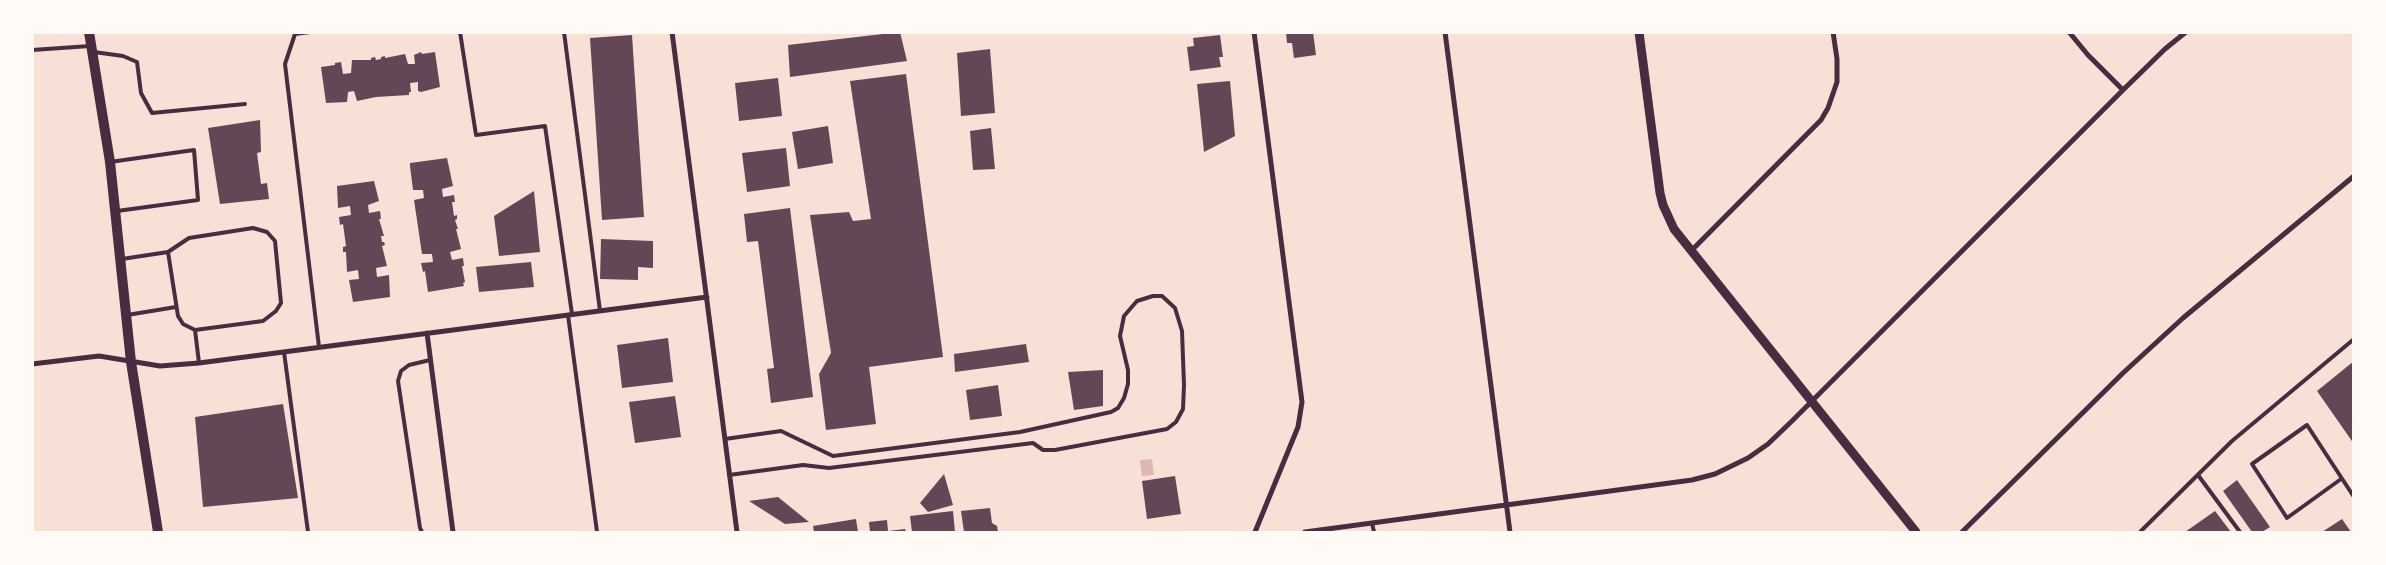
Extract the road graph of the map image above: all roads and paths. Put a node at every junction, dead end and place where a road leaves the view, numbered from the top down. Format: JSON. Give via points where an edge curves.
{"nodes":[{"id":1,"x":89,"y":32,"type":"edge"},
{"id":2,"x":310,"y":32,"type":"edge"},
{"id":3,"x":460,"y":32,"type":"edge"},
{"id":4,"x":564,"y":32,"type":"edge"},
{"id":5,"x":672,"y":32,"type":"edge"},
{"id":6,"x":1254,"y":32,"type":"edge"},
{"id":7,"x":1445,"y":32,"type":"edge"},
{"id":8,"x":1639,"y":32,"type":"edge"},
{"id":9,"x":1833,"y":32,"type":"edge"},
{"id":10,"x":2070,"y":32,"type":"edge"},
{"id":11,"x":2186,"y":32,"type":"edge"},
{"id":12,"x":91,"y":49,"type":"junction"},
{"id":13,"x":32,"y":50,"type":"edge"},
{"id":14,"x":2123,"y":90,"type":"junction"},
{"id":15,"x":245,"y":104,"type":"dead end"},
{"id":16,"x":110,"y":162,"type":"junction"},
{"id":17,"x":2354,"y":176,"type":"edge"},
{"id":18,"x":117,"y":212,"type":"junction"},
{"id":19,"x":168,"y":252,"type":"junction"},
{"id":20,"x":1691,"y":252,"type":"junction"},
{"id":21,"x":121,"y":259,"type":"junction"},
{"id":22,"x":706,"y":297,"type":"junction"},
{"id":23,"x":176,"y":307,"type":"junction"},
{"id":24,"x":600,"y":311,"type":"junction"},
{"id":25,"x":126,"y":315,"type":"junction"},
{"id":26,"x":570,"y":315,"type":"junction"},
{"id":27,"x":195,"y":330,"type":"junction"},
{"id":28,"x":427,"y":333,"type":"junction"},
{"id":29,"x":2354,"y":339,"type":"edge"},
{"id":30,"x":319,"y":347,"type":"junction"},
{"id":31,"x":284,"y":352,"type":"junction"},
{"id":32,"x":430,"y":360,"type":"junction"},
{"id":33,"x":131,"y":362,"type":"junction"},
{"id":34,"x":199,"y":363,"type":"junction"},
{"id":35,"x":32,"y":364,"type":"edge"},
{"id":36,"x":1811,"y":402,"type":"junction"},
{"id":37,"x":725,"y":439,"type":"junction"},
{"id":38,"x":729,"y":475,"type":"junction"},
{"id":39,"x":2198,"y":475,"type":"junction"},
{"id":40,"x":2342,"y":478,"type":"junction"},
{"id":41,"x":2354,"y":497,"type":"edge"},
{"id":42,"x":1507,"y":506,"type":"junction"},
{"id":43,"x":1372,"y":523,"type":"junction"},
{"id":44,"x":158,"y":532,"type":"edge"},
{"id":45,"x":308,"y":532,"type":"edge"},
{"id":46,"x":422,"y":532,"type":"edge"},
{"id":47,"x":452,"y":532,"type":"edge"},
{"id":48,"x":597,"y":532,"type":"edge"},
{"id":49,"x":737,"y":532,"type":"edge"},
{"id":50,"x":1255,"y":532,"type":"edge"},
{"id":51,"x":1305,"y":532,"type":"edge"},
{"id":52,"x":1374,"y":532,"type":"edge"},
{"id":53,"x":1510,"y":532,"type":"edge"},
{"id":54,"x":1916,"y":532,"type":"edge"},
{"id":55,"x":1962,"y":532,"type":"edge"},
{"id":56,"x":2140,"y":532,"type":"edge"},
{"id":57,"x":2240,"y":532,"type":"edge"}],
"edges":[{"from":1,"to":12,"type":"main road"},
{"from":2,"to":30,"type":"lane","via":[[295,34],[285,64]]},
{"from":3,"to":26,"type":"lane","via":[[476,135],[545,126]]},
{"from":4,"to":24,"type":"lane"},
{"from":5,"to":22,"type":"street"},
{"from":6,"to":50,"type":"street","via":[[1302,402],[1298,427]]},
{"from":7,"to":42,"type":"street"},
{"from":8,"to":20,"type":"street","via":[[1663,206],[1674,229]]},
{"from":9,"to":20,"type":"street","via":[[1836,82],[1821,120]]},
{"from":10,"to":14,"type":"street"},
{"from":11,"to":14,"type":"street"},
{"from":12,"to":13,"type":"lane"},
{"from":12,"to":15,"type":"lane","via":[[137,62],[141,93],[152,113]]},
{"from":12,"to":16,"type":"main road"},
{"from":14,"to":36,"type":"street"},
{"from":16,"to":18,"type":"main road"},
{"from":16,"to":18,"type":"lane","via":[[194,150],[198,200]]},
{"from":17,"to":55,"type":"street","via":[[2183,318]]},
{"from":18,"to":21,"type":"main road"},
{"from":19,"to":21,"type":"lane"},
{"from":19,"to":23,"type":"lane"},
{"from":19,"to":27,"type":"lane","via":[[189,238],[253,228],[267,232],[275,241],[281,303],[276,311],[263,321]]},
{"from":20,"to":36,"type":"street"},
{"from":21,"to":25,"type":"main road"},
{"from":22,"to":24,"type":"street"},
{"from":22,"to":37,"type":"street"},
{"from":23,"to":25,"type":"lane"},
{"from":23,"to":27,"type":"lane","via":[[183,324]]},
{"from":24,"to":26,"type":"street"},
{"from":25,"to":33,"type":"main road"},
{"from":26,"to":28,"type":"street"},
{"from":26,"to":48,"type":"lane"},
{"from":27,"to":34,"type":"lane"},
{"from":28,"to":30,"type":"street"},
{"from":28,"to":32,"type":"street"},
{"from":29,"to":39,"type":"lane","via":[[2232,441]]},
{"from":30,"to":31,"type":"street"},
{"from":31,"to":34,"type":"street"},
{"from":31,"to":45,"type":"lane"},
{"from":32,"to":46,"type":"lane","via":[[409,365],[401,371],[398,381]]},
{"from":32,"to":47,"type":"street"},
{"from":33,"to":34,"type":"street","via":[[160,366]]},
{"from":33,"to":35,"type":"street","via":[[99,356]]},
{"from":33,"to":44,"type":"main road"},
{"from":36,"to":42,"type":"street","via":[[1768,444],[1715,474]]},
{"from":36,"to":54,"type":"street"},
{"from":37,"to":38,"type":"street"},
{"from":37,"to":38,"type":"lane","via":[[781,431],[833,456],[1020,432],[1111,412],[1118,408],[1128,384],[1120,336],[1124,316],[1137,301],[1162,296],[1175,308],[1182,331],[1183,409],[1176,422],[1167,429],[1055,450],[1043,450],[1033,442],[829,468],[803,465]]},
{"from":38,"to":49,"type":"street"},
{"from":39,"to":56,"type":"lane"},
{"from":39,"to":57,"type":"lane"},
{"from":40,"to":40,"type":"lane","via":[[2307,425],[2252,464],[2287,518]]},
{"from":40,"to":41,"type":"lane"},
{"from":42,"to":43,"type":"street"},
{"from":42,"to":53,"type":"street"},
{"from":43,"to":51,"type":"street"},
{"from":43,"to":52,"type":"lane"}]}
